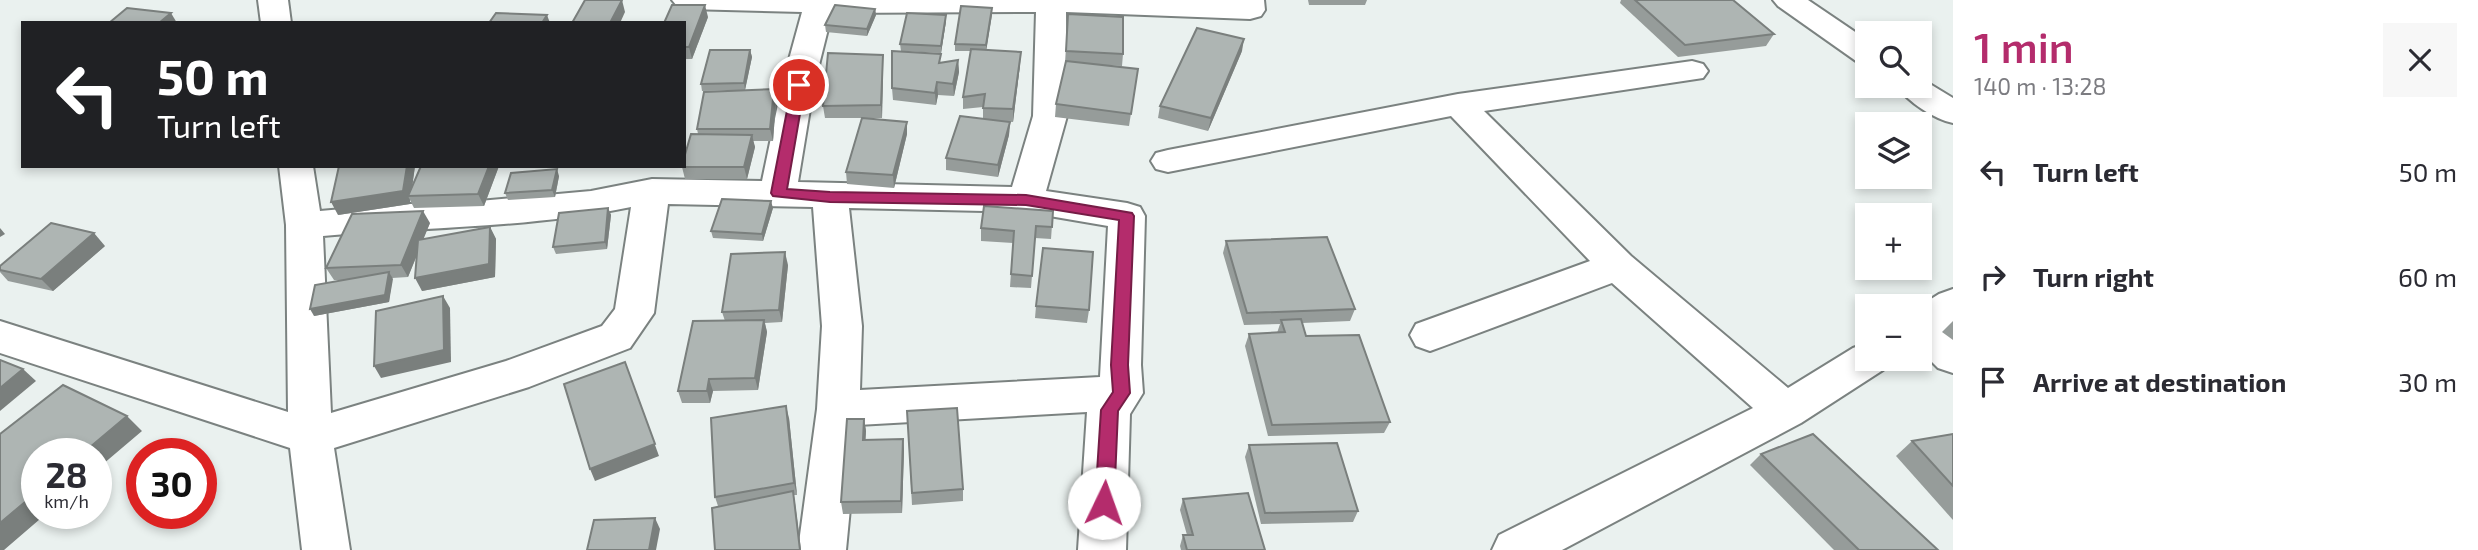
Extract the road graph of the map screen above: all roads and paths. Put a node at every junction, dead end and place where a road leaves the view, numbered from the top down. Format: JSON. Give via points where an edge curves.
{"nodes":[{"id":1,"x":273,"y":0,"type":"edge"},
{"id":2,"x":687,"y":0,"type":"edge"},
{"id":3,"x":1249,"y":0,"type":"edge"},
{"id":4,"x":1788,"y":0,"type":"edge"},
{"id":5,"x":1051,"y":3,"type":"junction"},
{"id":6,"x":819,"y":4,"type":"junction"},
{"id":7,"x":276,"y":21,"type":"edge"},
{"id":8,"x":1855,"y":46,"type":"edge"},
{"id":9,"x":1692,"y":71,"type":"dead end"},
{"id":10,"x":1458,"y":104,"type":"junction"},
{"id":11,"x":1168,"y":161,"type":"dead end"},
{"id":12,"x":296,"y":168,"type":"edge"},
{"id":13,"x":652,"y":191,"type":"junction"},
{"id":14,"x":778,"y":193,"type":"junction"},
{"id":15,"x":830,"y":197,"type":"junction"},
{"id":16,"x":1026,"y":200,"type":"junction"},
{"id":17,"x":304,"y":225,"type":"junction"},
{"id":18,"x":1617,"y":266,"type":"junction"},
{"id":19,"x":1953,"y":304,"type":"edge"},
{"id":20,"x":1932,"y":318,"type":"edge"},
{"id":21,"x":1430,"y":335,"type":"dead end"},
{"id":22,"x":1932,"y":337,"type":"edge"},
{"id":23,"x":0,"y":338,"type":"edge"},
{"id":24,"x":1953,"y":357,"type":"edge"},
{"id":25,"x":1855,"y":367,"type":"edge"},
{"id":26,"x":1122,"y":393,"type":"junction"},
{"id":27,"x":838,"y":409,"type":"junction"},
{"id":28,"x":1786,"y":411,"type":"junction"},
{"id":29,"x":310,"y":437,"type":"junction"},
{"id":30,"x":326,"y":550,"type":"edge"},
{"id":31,"x":822,"y":550,"type":"edge"},
{"id":32,"x":1102,"y":550,"type":"edge"},
{"id":33,"x":1516,"y":550,"type":"edge"}],
"edges":[{"from":1,"to":7,"type":"street"},
{"from":2,"to":6,"type":"street"},
{"from":3,"to":5,"type":"street","via":[[1250,10]]},
{"from":4,"to":8,"type":"street"},
{"from":5,"to":6,"type":"street"},
{"from":5,"to":16,"type":"street","via":[[1050,116]]},
{"from":6,"to":14,"type":"street"},
{"from":9,"to":10,"type":"street"},
{"from":10,"to":11,"type":"street"},
{"from":10,"to":18,"type":"street"},
{"from":12,"to":17,"type":"street"},
{"from":13,"to":14,"type":"street"},
{"from":13,"to":17,"type":"street","via":[[591,203]]},
{"from":13,"to":29,"type":"street","via":[[634,313],[616,337],[514,375]]},
{"from":14,"to":15,"type":"street"},
{"from":15,"to":16,"type":"street"},
{"from":15,"to":27,"type":"street","via":[[842,326]]},
{"from":16,"to":26,"type":"street","via":[[1127,216]]},
{"from":17,"to":29,"type":"street"},
{"from":18,"to":21,"type":"street"},
{"from":18,"to":28,"type":"street"},
{"from":19,"to":20,"type":"street"},
{"from":22,"to":24,"type":"street"},
{"from":23,"to":29,"type":"street"},
{"from":25,"to":28,"type":"street"},
{"from":26,"to":27,"type":"street"},
{"from":26,"to":32,"type":"street","via":[[1110,410]]},
{"from":27,"to":31,"type":"street"},
{"from":28,"to":33,"type":"street"},
{"from":29,"to":30,"type":"street"}]}
